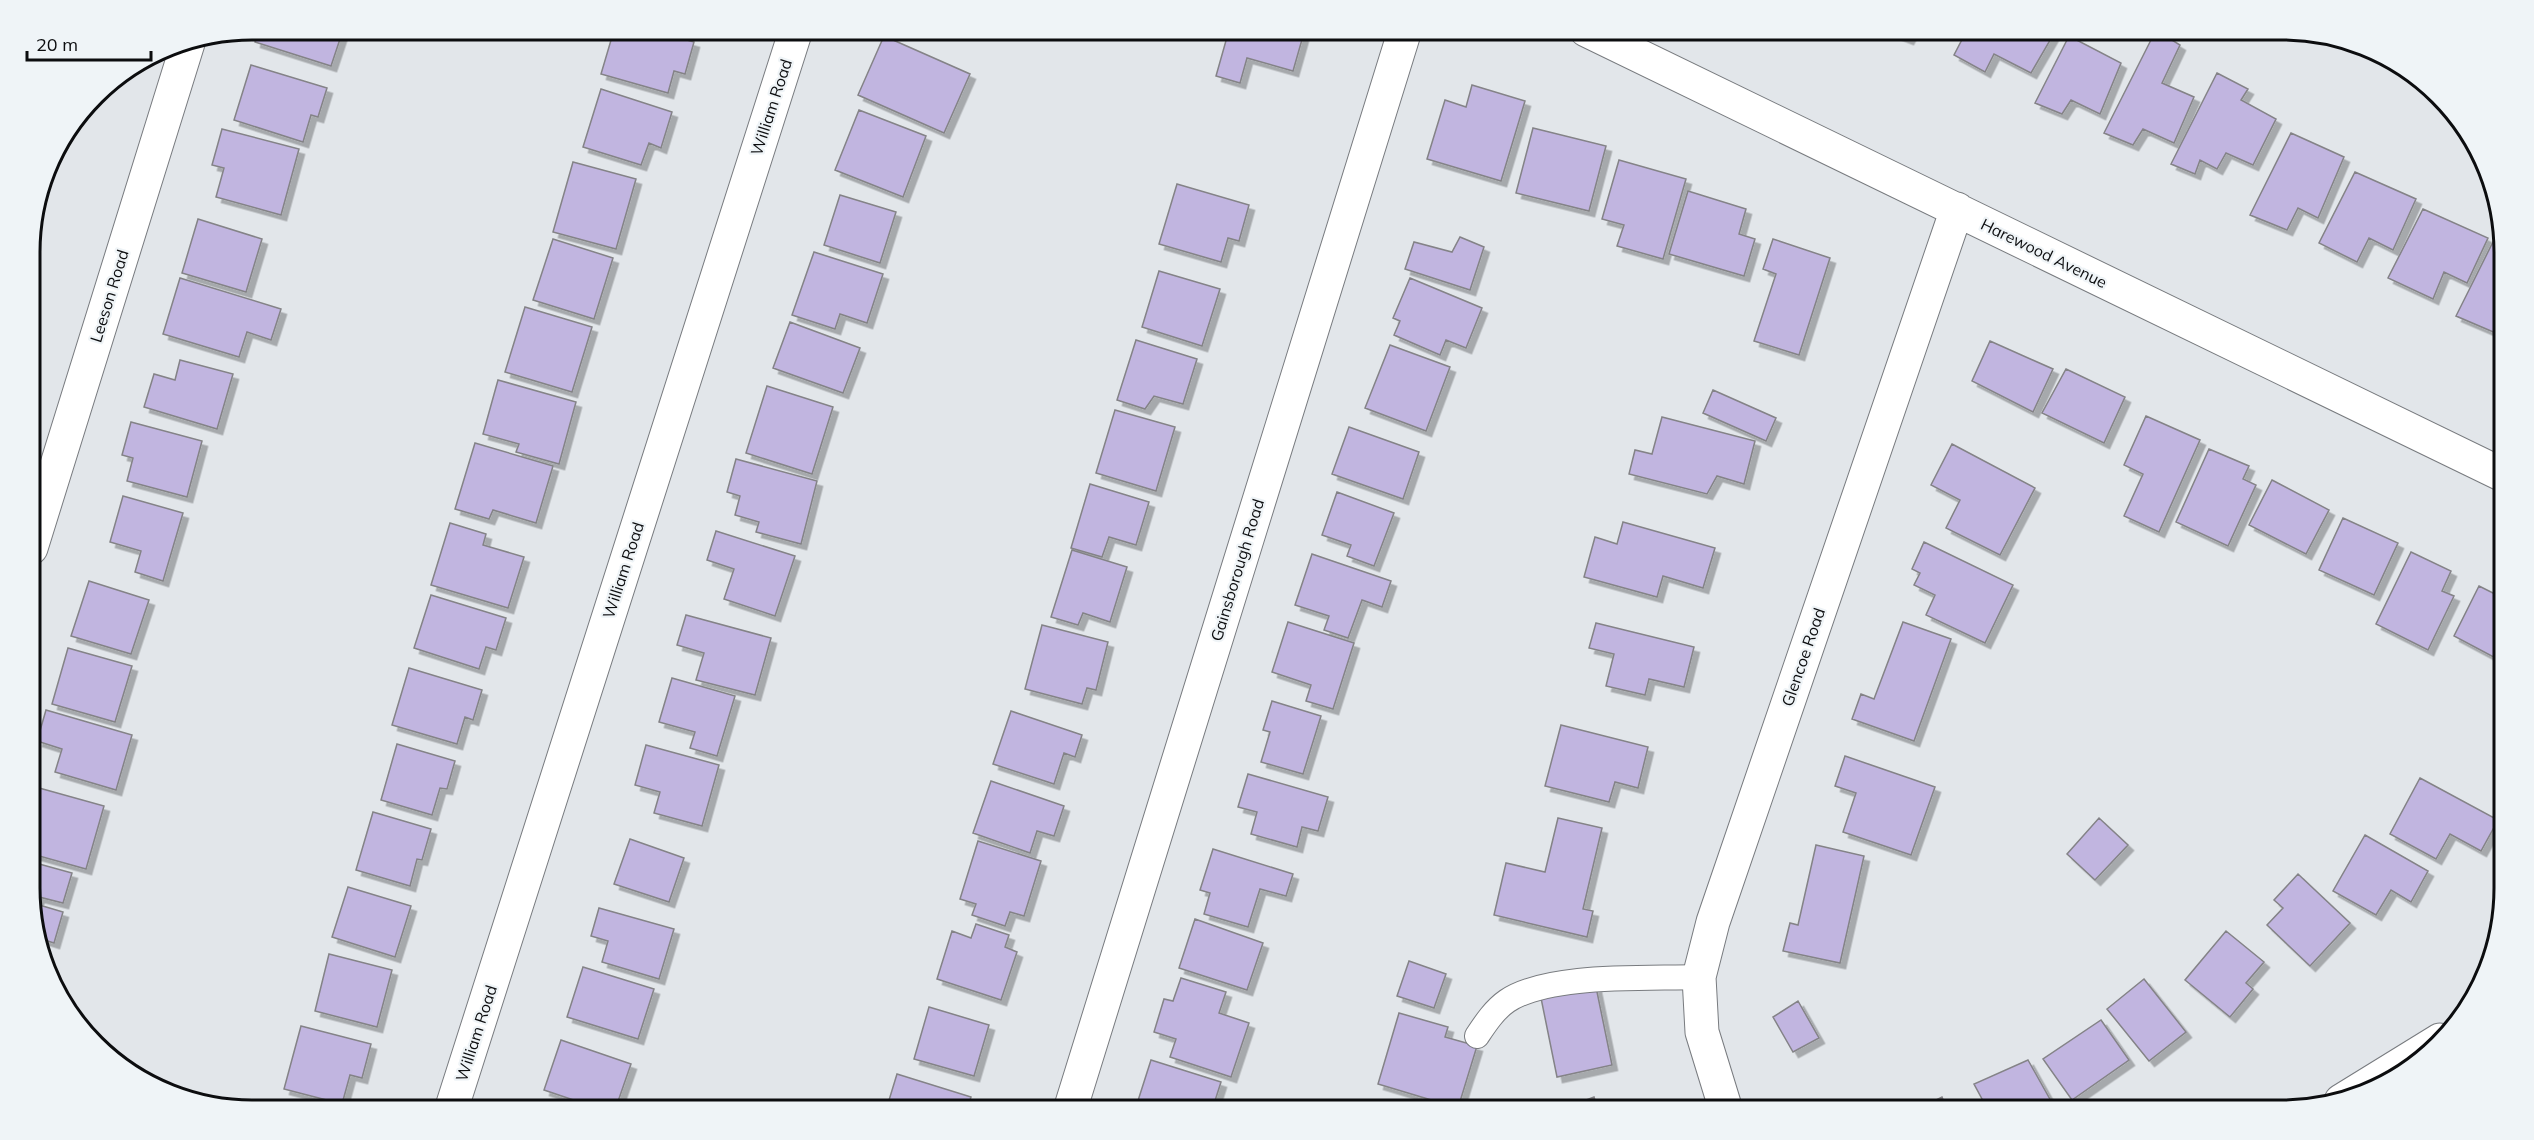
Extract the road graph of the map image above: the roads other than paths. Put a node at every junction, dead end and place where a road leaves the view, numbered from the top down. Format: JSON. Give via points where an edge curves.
{"nodes":[{"id":1,"x":793,"y":40,"type":"edge"},
{"id":2,"x":1402,"y":40,"type":"edge"},
{"id":3,"x":1607,"y":40,"type":"edge"},
{"id":4,"x":185,"y":52,"type":"edge"},
{"id":5,"x":1957,"y":209,"type":"junction"},
{"id":6,"x":2494,"y":471,"type":"edge"},
{"id":7,"x":41,"y":517,"type":"edge"},
{"id":8,"x":1699,"y":977,"type":"junction"},
{"id":9,"x":1477,"y":1036,"type":"dead end"},
{"id":10,"x":454,"y":1100,"type":"edge"},
{"id":11,"x":1073,"y":1100,"type":"edge"},
{"id":12,"x":1723,"y":1100,"type":"edge"}],
"edges":[{"from":1,"to":10,"type":"street","name":"William Road"},
{"from":2,"to":11,"type":"street","name":"Gainsborough Road"},
{"from":3,"to":5,"type":"street","name":"Harewood Avenue"},
{"from":4,"to":7,"type":"street","name":"Leeson Road"},
{"from":5,"to":6,"type":"street","name":"Harewood Avenue"},
{"from":5,"to":8,"type":"street","name":"Glencoe Road","via":[[1713,922]]},
{"from":8,"to":9,"type":"lane","via":[[1584,981],[1528,991],[1492,1014]]},
{"from":8,"to":12,"type":"street","name":"Glencoe Road","via":[[1702,1032]]}]}
